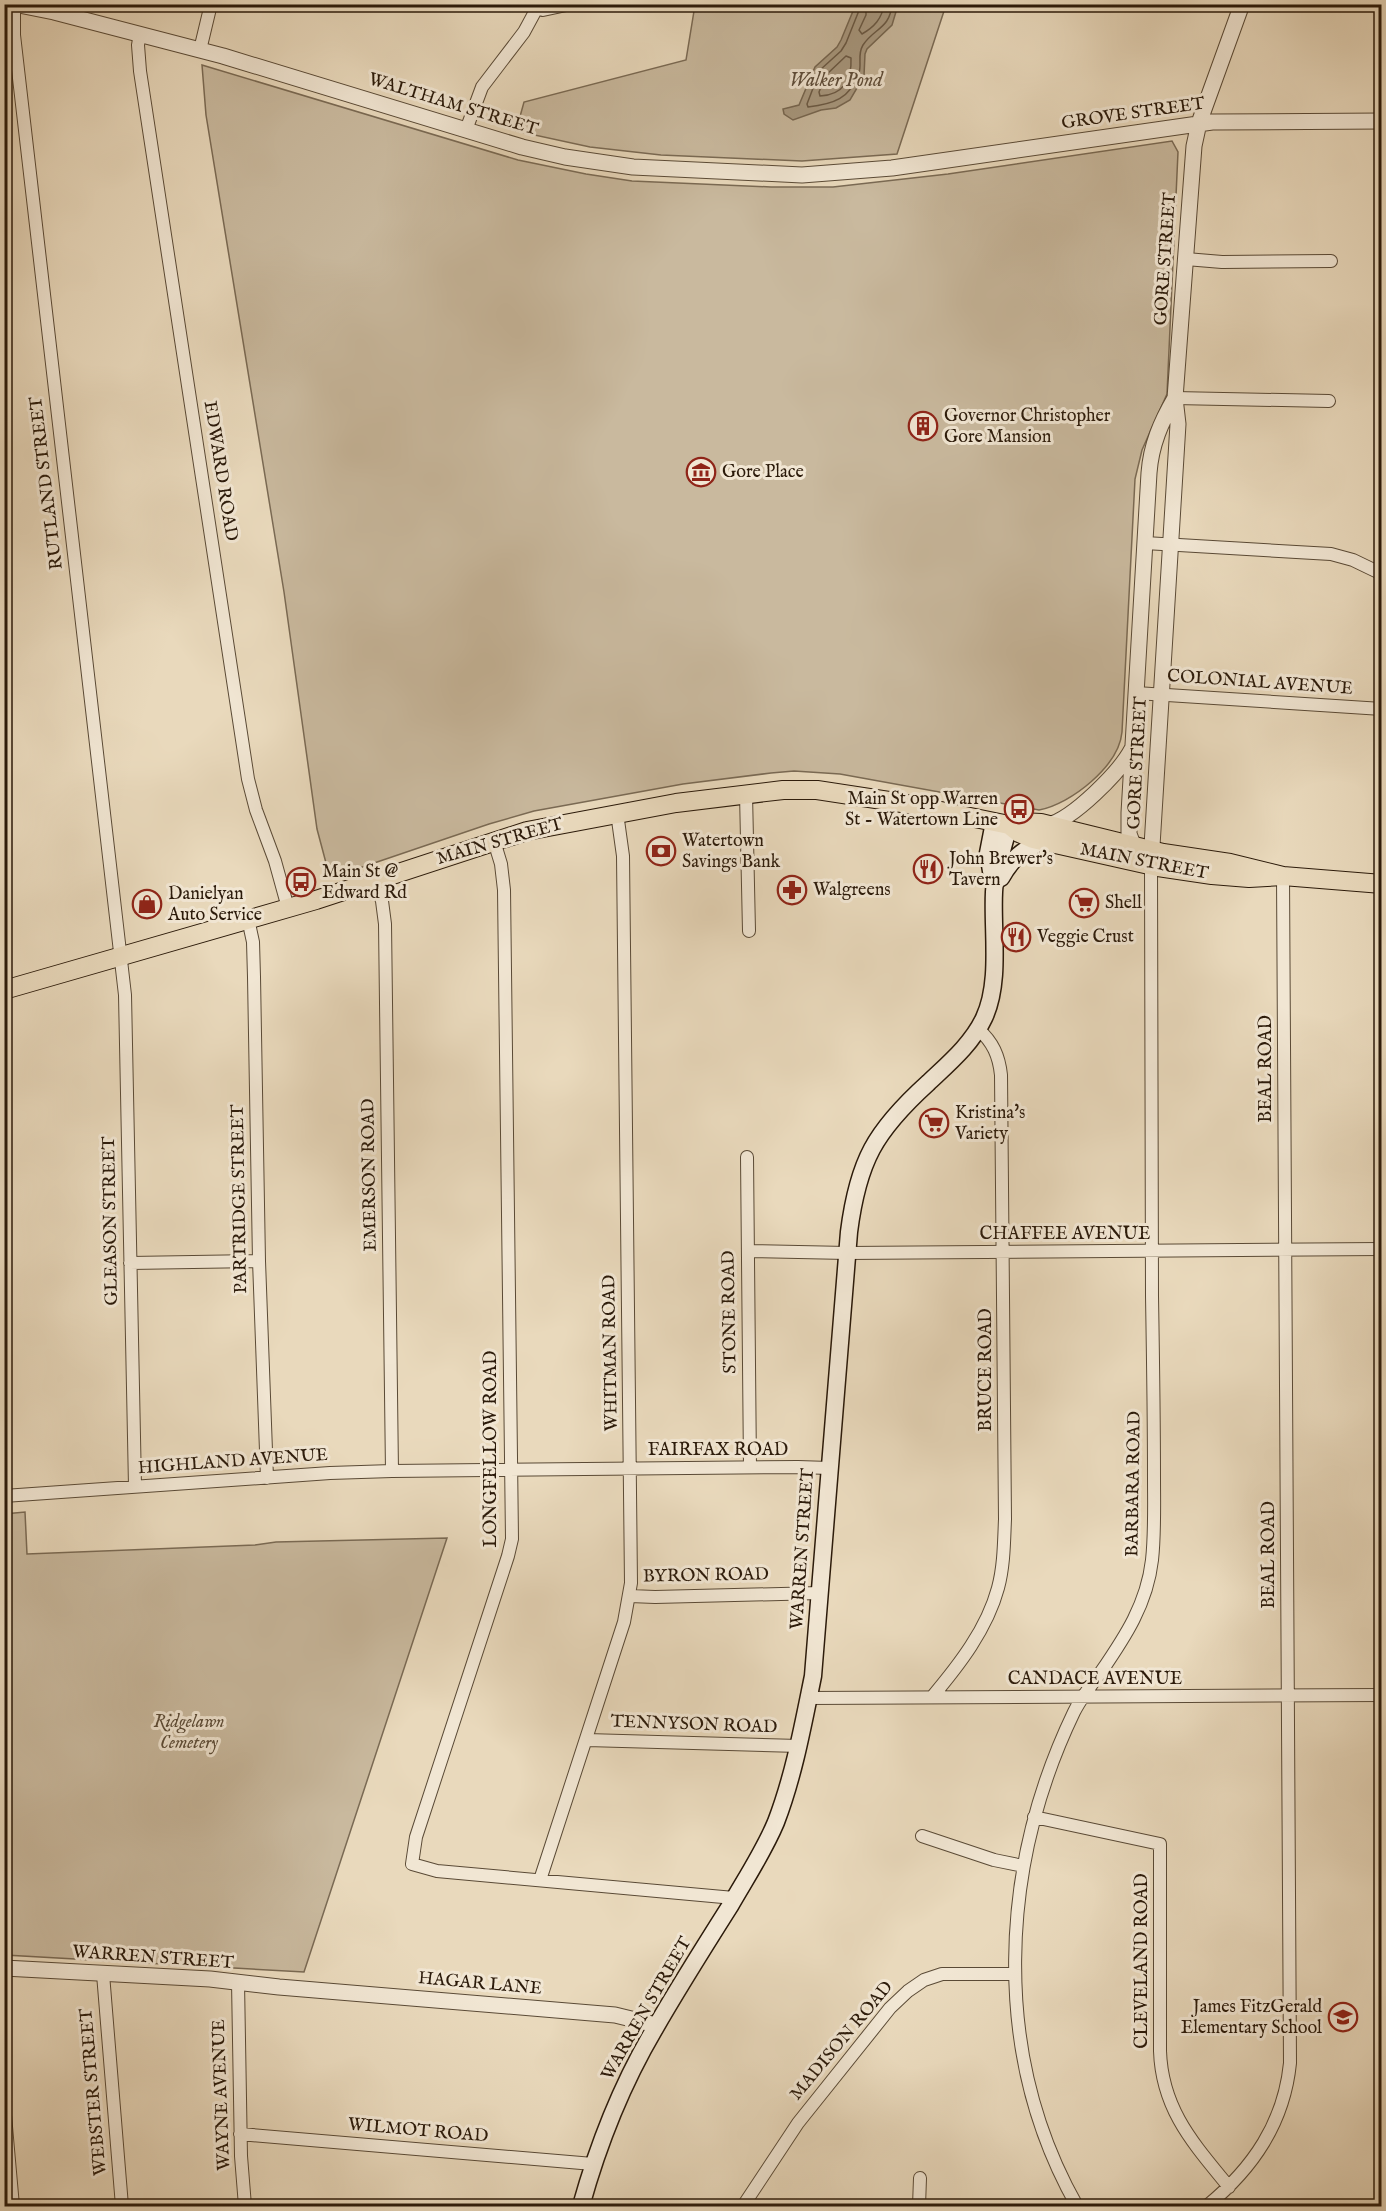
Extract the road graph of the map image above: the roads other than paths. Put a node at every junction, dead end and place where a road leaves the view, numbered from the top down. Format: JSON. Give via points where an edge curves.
{"nodes":[{"id":1,"x":14,"y":4,"type":"edge"},
{"id":2,"x":211,"y":4,"type":"edge"},
{"id":3,"x":571,"y":4,"type":"edge"},
{"id":4,"x":1242,"y":4,"type":"edge"},
{"id":5,"x":533,"y":6,"type":"edge"},
{"id":6,"x":55,"y":8,"type":"edge"},
{"id":7,"x":140,"y":34,"type":"junction"},
{"id":8,"x":200,"y":50,"type":"junction"},
{"id":9,"x":1382,"y":121,"type":"edge"},
{"id":10,"x":1198,"y":123,"type":"junction"},
{"id":11,"x":466,"y":130,"type":"junction"},
{"id":12,"x":892,"y":168,"type":"joint"},
{"id":13,"x":1186,"y":259,"type":"junction"},
{"id":14,"x":1331,"y":261,"type":"dead end"},
{"id":15,"x":1176,"y":398,"type":"junction"},
{"id":16,"x":1329,"y":401,"type":"dead end"},
{"id":17,"x":1145,"y":543,"type":"junction"},
{"id":18,"x":1170,"y":545,"type":"junction"},
{"id":19,"x":1382,"y":560,"type":"edge"},
{"id":20,"x":1379,"y":573,"type":"edge"},
{"id":21,"x":1136,"y":693,"type":"junction"},
{"id":22,"x":1161,"y":694,"type":"junction"},
{"id":23,"x":1382,"y":709,"type":"edge"},
{"id":24,"x":1133,"y":747,"type":"junction"},
{"id":25,"x":746,"y":794,"type":"junction"},
{"id":26,"x":617,"y":813,"type":"junction"},
{"id":27,"x":1001,"y":823,"type":"junction"},
{"id":28,"x":1046,"y":833,"type":"junction"},
{"id":29,"x":494,"y":841,"type":"junction"},
{"id":30,"x":1132,"y":845,"type":"junction"},
{"id":31,"x":1151,"y":858,"type":"junction"},
{"id":32,"x":1283,"y":876,"type":"junction"},
{"id":33,"x":375,"y":880,"type":"junction"},
{"id":34,"x":1382,"y":884,"type":"edge"},
{"id":35,"x":994,"y":889,"type":"junction"},
{"id":36,"x":288,"y":908,"type":"junction"},
{"id":37,"x":248,"y":919,"type":"junction"},
{"id":38,"x":749,"y":931,"type":"dead end"},
{"id":39,"x":119,"y":957,"type":"junction"},
{"id":40,"x":4,"y":990,"type":"edge"},
{"id":41,"x":978,"y":1029,"type":"junction"},
{"id":42,"x":747,"y":1156,"type":"dead end"},
{"id":43,"x":1382,"y":1249,"type":"edge"},
{"id":44,"x":1285,"y":1250,"type":"junction"},
{"id":45,"x":748,"y":1251,"type":"junction"},
{"id":46,"x":1152,"y":1251,"type":"junction"},
{"id":47,"x":847,"y":1253,"type":"junction"},
{"id":48,"x":1003,"y":1253,"type":"junction"},
{"id":49,"x":259,"y":1261,"type":"junction"},
{"id":50,"x":130,"y":1263,"type":"junction"},
{"id":51,"x":750,"y":1467,"type":"junction"},
{"id":52,"x":630,"y":1468,"type":"junction"},
{"id":53,"x":829,"y":1468,"type":"junction"},
{"id":54,"x":464,"y":1470,"type":"joint"},
{"id":55,"x":511,"y":1470,"type":"junction"},
{"id":56,"x":392,"y":1471,"type":"junction"},
{"id":57,"x":267,"y":1478,"type":"junction"},
{"id":58,"x":135,"y":1486,"type":"junction"},
{"id":59,"x":4,"y":1496,"type":"edge"},
{"id":60,"x":820,"y":1593,"type":"junction"},
{"id":61,"x":630,"y":1596,"type":"junction"},
{"id":62,"x":1288,"y":1695,"type":"junction"},
{"id":63,"x":1382,"y":1695,"type":"edge"},
{"id":64,"x":932,"y":1697,"type":"junction"},
{"id":65,"x":808,"y":1698,"type":"junction"},
{"id":66,"x":1083,"y":1698,"type":"junction"},
{"id":67,"x":587,"y":1740,"type":"junction"},
{"id":68,"x":799,"y":1746,"type":"junction"},
{"id":69,"x":1034,"y":1817,"type":"junction"},
{"id":70,"x":922,"y":1836,"type":"dead end"},
{"id":71,"x":1023,"y":1866,"type":"junction"},
{"id":72,"x":540,"y":1880,"type":"junction"},
{"id":73,"x":734,"y":1898,"type":"junction"},
{"id":74,"x":4,"y":1968,"type":"edge"},
{"id":75,"x":103,"y":1974,"type":"junction"},
{"id":76,"x":1014,"y":1974,"type":"junction"},
{"id":77,"x":238,"y":1982,"type":"junction"},
{"id":78,"x":299,"y":1989,"type":"joint"},
{"id":79,"x":656,"y":2025,"type":"junction"},
{"id":80,"x":4,"y":2104,"type":"edge"},
{"id":81,"x":240,"y":2134,"type":"junction"},
{"id":82,"x":593,"y":2164,"type":"junction"},
{"id":83,"x":920,"y":2178,"type":"dead end"},
{"id":84,"x":1229,"y":2187,"type":"junction"},
{"id":85,"x":13,"y":2206,"type":"edge"},
{"id":86,"x":122,"y":2206,"type":"edge"},
{"id":87,"x":245,"y":2206,"type":"edge"},
{"id":88,"x":581,"y":2206,"type":"edge"},
{"id":89,"x":743,"y":2206,"type":"edge"},
{"id":90,"x":919,"y":2206,"type":"edge"},
{"id":91,"x":1077,"y":2206,"type":"edge"},
{"id":92,"x":1207,"y":2206,"type":"edge"}],
"edges":[{"from":1,"to":6,"type":"street","name":"WALTHAM STREET"},
{"from":1,"to":39,"type":"street","name":"RUTLAND STREET","via":[[14,36]]},
{"from":2,"to":8,"type":"street"},
{"from":3,"to":5,"type":"street","via":[[550,9]]},
{"from":4,"to":10,"type":"street","name":"GORE STREET"},
{"from":5,"to":11,"type":"street","via":[[529,25],[482,87]]},
{"from":6,"to":7,"type":"street","name":"WALTHAM STREET"},
{"from":7,"to":8,"type":"street","name":"WALTHAM STREET"},
{"from":7,"to":36,"type":"street","name":"EDWARD ROAD","via":[[140,70],[249,779]]},
{"from":8,"to":11,"type":"street","name":"WALTHAM STREET"},
{"from":9,"to":10,"type":"street","name":"GROVE STREET"},
{"from":10,"to":12,"type":"street","name":"GROVE STREET"},
{"from":10,"to":13,"type":"street","name":"GORE STREET"},
{"from":11,"to":12,"type":"street","name":"WALTHAM STREET","via":[[543,153],[633,167],[802,175]]},
{"from":13,"to":14,"type":"street"},
{"from":13,"to":15,"type":"street","name":"GORE STREET"},
{"from":15,"to":16,"type":"street"},
{"from":15,"to":17,"type":"street","name":"GORE STREET","via":[[1162,421],[1152,452]]},
{"from":15,"to":18,"type":"street","name":"GORE STREET","via":[[1178,424]]},
{"from":17,"to":18,"type":"street"},
{"from":17,"to":21,"type":"street","name":"GORE STREET"},
{"from":18,"to":20,"type":"street","via":[[1331,554]]},
{"from":18,"to":22,"type":"street","name":"GORE STREET"},
{"from":19,"to":20,"type":"street"},
{"from":21,"to":22,"type":"street","name":"COLONIAL AVENUE"},
{"from":21,"to":24,"type":"street","name":"GORE STREET"},
{"from":22,"to":23,"type":"street","name":"COLONIAL AVENUE"},
{"from":22,"to":31,"type":"street","name":"GORE STREET"},
{"from":24,"to":28,"type":"street","via":[[1102,786]]},
{"from":24,"to":30,"type":"street","name":"GORE STREET","via":[[1129,820]]},
{"from":25,"to":26,"type":"main road","name":"MAIN STREET"},
{"from":25,"to":27,"type":"main road","name":"MAIN STREET","via":[[794,789],[838,792]]},
{"from":25,"to":38,"type":"street"},
{"from":26,"to":29,"type":"main road","name":"MAIN STREET"},
{"from":26,"to":52,"type":"street","name":"WHITMAN ROAD","via":[[623,856]]},
{"from":27,"to":28,"type":"main road","name":"MAIN STREET","via":[[1019,833]]},
{"from":27,"to":35,"type":"main road","name":"WARREN STREET"},
{"from":28,"to":30,"type":"main road","name":"MAIN STREET"},
{"from":28,"to":31,"type":"main road","name":"MAIN STREET"},
{"from":28,"to":35,"type":"main road","via":[[1010,863]]},
{"from":29,"to":33,"type":"main road","name":"MAIN STREET"},
{"from":29,"to":55,"type":"street","name":"LONGFELLOW ROAD","via":[[504,890]]},
{"from":30,"to":31,"type":"main road","name":"MAIN STREET"},
{"from":31,"to":32,"type":"main road","name":"MAIN STREET","via":[[1230,863]]},
{"from":31,"to":46,"type":"street","name":"BARBARA ROAD"},
{"from":32,"to":34,"type":"main road","name":"MAIN STREET"},
{"from":32,"to":44,"type":"street","name":"BEAL ROAD"},
{"from":33,"to":36,"type":"main road","name":"MAIN STREET"},
{"from":33,"to":56,"type":"street","name":"EMERSON ROAD","via":[[385,924]]},
{"from":35,"to":41,"type":"main road","name":"WARREN STREET","via":[[992,993]]},
{"from":36,"to":37,"type":"main road","name":"MAIN STREET"},
{"from":37,"to":39,"type":"main road","name":"MAIN STREET"},
{"from":37,"to":49,"type":"street","name":"PARTRIDGE STREET","via":[[253,942]]},
{"from":39,"to":40,"type":"main road","name":"MAIN STREET"},
{"from":39,"to":50,"type":"street","name":"GLEASON STREET","via":[[125,995]]},
{"from":41,"to":47,"type":"main road","name":"WARREN STREET","via":[[906,1104],[872,1147],[860,1174]]},
{"from":41,"to":48,"type":"street","name":"BRUCE ROAD","via":[[993,1044],[1000,1065]]},
{"from":42,"to":45,"type":"street","name":"STONE ROAD"},
{"from":43,"to":44,"type":"street","name":"CHAFFEE AVENUE"},
{"from":44,"to":46,"type":"street","name":"CHAFFEE AVENUE"},
{"from":44,"to":62,"type":"street","name":"BEAL ROAD"},
{"from":45,"to":47,"type":"street","name":"CHAFFEE AVENUE"},
{"from":45,"to":51,"type":"street","name":"STONE ROAD"},
{"from":46,"to":48,"type":"street","name":"CHAFFEE AVENUE"},
{"from":46,"to":66,"type":"street","name":"BARBARA ROAD","via":[[1151,1565],[1133,1623]]},
{"from":47,"to":48,"type":"street","name":"CHAFFEE AVENUE"},
{"from":47,"to":53,"type":"main road","name":"WARREN STREET"},
{"from":48,"to":64,"type":"street","name":"BRUCE ROAD","via":[[1005,1519],[999,1587],[991,1610],[953,1672]]},
{"from":49,"to":50,"type":"street"},
{"from":49,"to":57,"type":"street","name":"PARTRIDGE STREET"},
{"from":50,"to":58,"type":"street","name":"GLEASON STREET"},
{"from":51,"to":52,"type":"street","name":"FAIRFAX ROAD"},
{"from":51,"to":53,"type":"street","name":"FAIRFAX ROAD"},
{"from":52,"to":55,"type":"street","name":"FAIRFAX ROAD"},
{"from":52,"to":61,"type":"street","name":"WHITMAN ROAD"},
{"from":53,"to":60,"type":"main road","name":"WARREN STREET"},
{"from":54,"to":55,"type":"street","name":"FAIRFAX ROAD"},
{"from":54,"to":56,"type":"street","name":"HIGHLAND AVENUE"},
{"from":55,"to":72,"type":"street","name":"LONGFELLOW ROAD","via":[[512,1539],[508,1556],[416,1837],[412,1864],[430,1870]]},
{"from":56,"to":57,"type":"street","name":"HIGHLAND AVENUE"},
{"from":57,"to":58,"type":"street","name":"HIGHLAND AVENUE"},
{"from":58,"to":59,"type":"street","name":"HIGHLAND AVENUE"},
{"from":60,"to":61,"type":"street","name":"BYRON ROAD"},
{"from":60,"to":65,"type":"main road","name":"WARREN STREET"},
{"from":61,"to":67,"type":"street","name":"WHITMAN ROAD"},
{"from":62,"to":63,"type":"street","name":"CANDACE AVENUE"},
{"from":62,"to":66,"type":"street","name":"CANDACE AVENUE"},
{"from":62,"to":84,"type":"street","name":"BEAL ROAD","via":[[1289,2071],[1272,2129],[1255,2158]]},
{"from":64,"to":65,"type":"street","name":"CANDACE AVENUE"},
{"from":64,"to":66,"type":"street","name":"CANDACE AVENUE"},
{"from":65,"to":68,"type":"main road","name":"WARREN STREET"},
{"from":66,"to":69,"type":"street","name":"BARBARA ROAD","via":[[1072,1715]]},
{"from":67,"to":68,"type":"street","name":"TENNYSON ROAD"},
{"from":67,"to":72,"type":"street","name":"WHITMAN ROAD"},
{"from":68,"to":73,"type":"main road","name":"WARREN STREET","via":[[775,1822]]},
{"from":69,"to":71,"type":"street","name":"BARBARA ROAD"},
{"from":69,"to":84,"type":"street","name":"CLEVELAND ROAD","via":[[1160,1844],[1163,2080],[1181,2124]]},
{"from":70,"to":71,"type":"street"},
{"from":71,"to":76,"type":"street","name":"BARBARA ROAD"},
{"from":72,"to":73,"type":"street","name":"LONGFELLOW ROAD"},
{"from":73,"to":79,"type":"main road","name":"WARREN STREET"},
{"from":74,"to":75,"type":"street","name":"WARREN STREET"},
{"from":75,"to":77,"type":"street","name":"WARREN STREET"},
{"from":75,"to":86,"type":"street","name":"WEBSTER STREET"},
{"from":76,"to":89,"type":"street","name":"MADISON ROAD","via":[[942,1974],[908,1991],[798,2123]]},
{"from":76,"to":91,"type":"street","name":"BARBARA ROAD","via":[[1019,2034],[1032,2091],[1052,2154]]},
{"from":77,"to":78,"type":"street","name":"WARREN STREET"},
{"from":77,"to":81,"type":"street","name":"WAYNE AVENUE"},
{"from":78,"to":79,"type":"street","name":"HAGAR LANE","via":[[615,2015]]},
{"from":79,"to":82,"type":"main road","name":"WARREN STREET","via":[[610,2117]]},
{"from":80,"to":85,"type":"street"},
{"from":81,"to":82,"type":"street","name":"WILMOT ROAD"},
{"from":81,"to":87,"type":"street","name":"WAYNE AVENUE"},
{"from":82,"to":88,"type":"main road","name":"WARREN STREET"},
{"from":83,"to":90,"type":"street"},
{"from":84,"to":92,"type":"street","name":"BEAL ROAD"}]}
